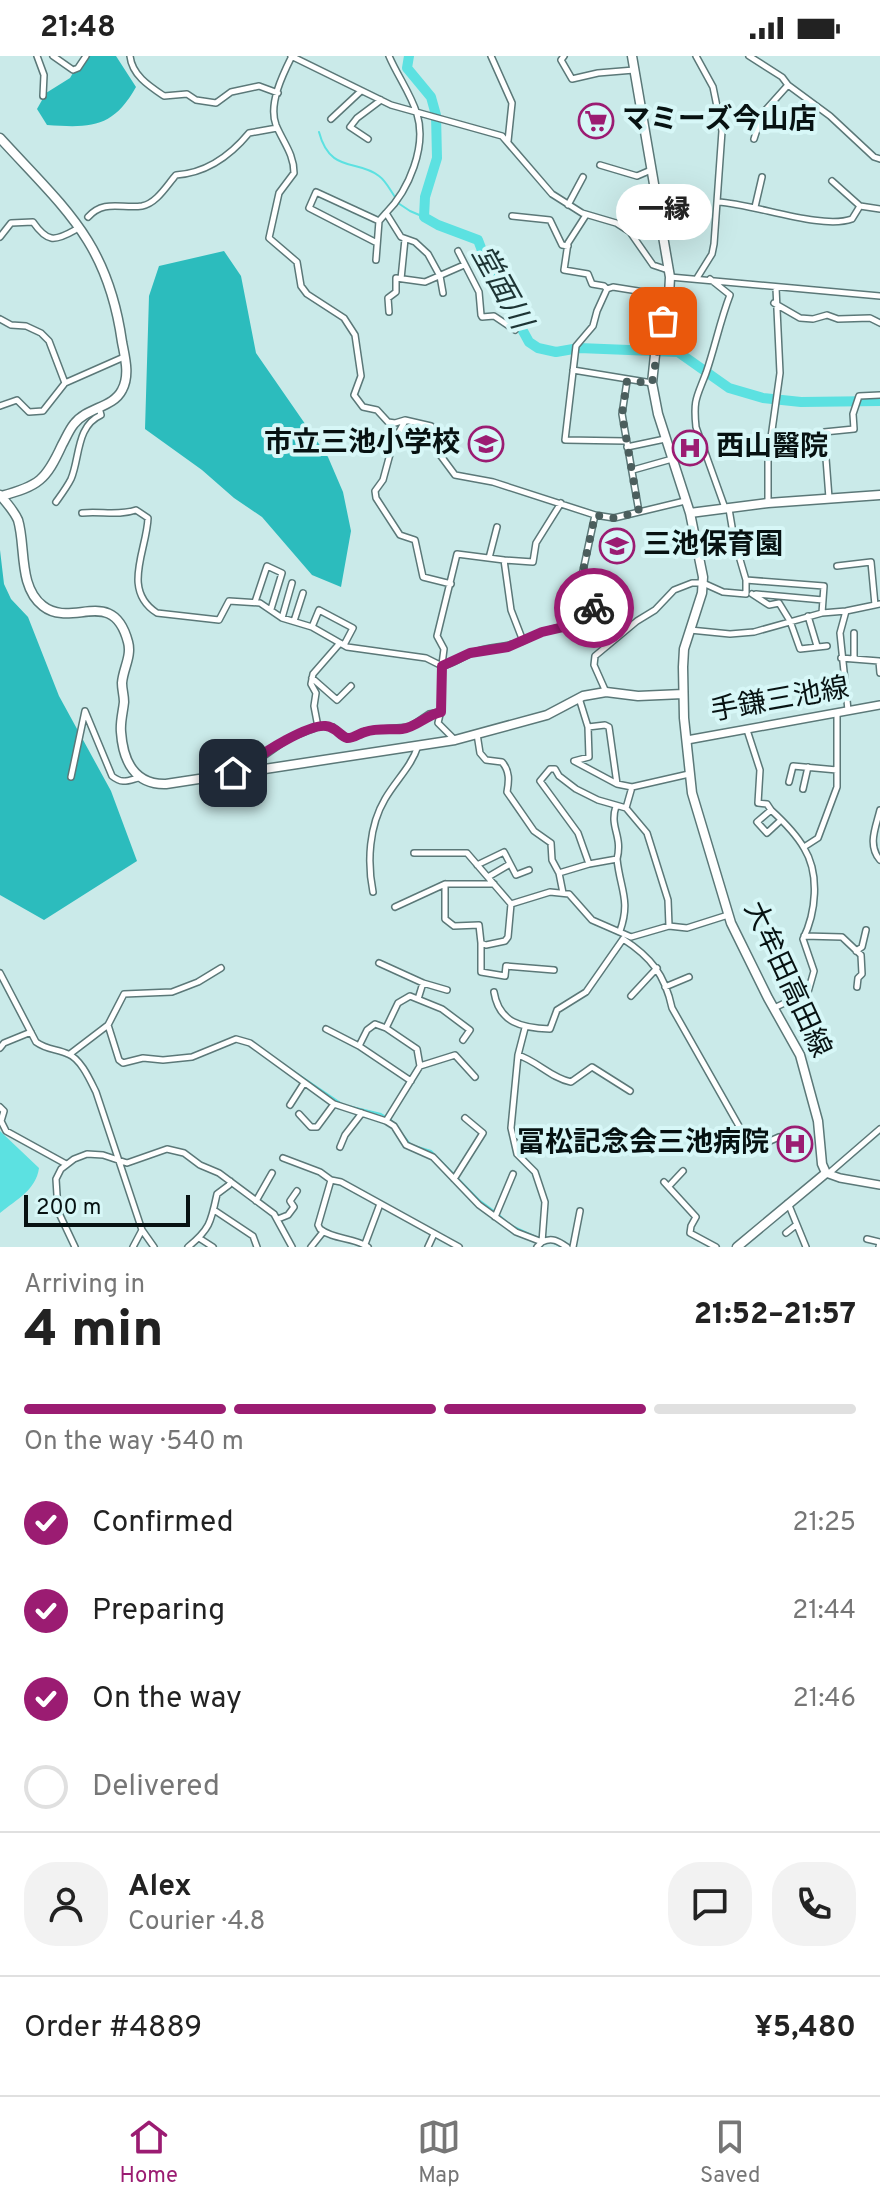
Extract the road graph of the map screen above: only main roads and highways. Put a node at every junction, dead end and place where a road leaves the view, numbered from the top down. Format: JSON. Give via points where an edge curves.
{"nodes":[{"id":1,"x":632,"y":56,"type":"edge"},
{"id":2,"x":2,"y":140,"type":"edge"},
{"id":3,"x":880,"y":495,"type":"edge"},
{"id":4,"x":0,"y":496,"type":"edge"},
{"id":5,"x":690,"y":513,"type":"junction"},
{"id":6,"x":683,"y":694,"type":"junction"},
{"id":7,"x":880,"y":705,"type":"edge"},
{"id":8,"x":687,"y":740,"type":"junction"},
{"id":9,"x":827,"y":1174,"type":"junction"},
{"id":10,"x":880,"y":1185,"type":"edge"},
{"id":11,"x":737,"y":1247,"type":"edge"}],
"edges":[{"from":1,"to":5,"type":"main road","via":[[670,274],[652,383]]},
{"from":2,"to":4,"type":"main road","via":[[85,232],[101,261],[118,315],[124,386],[112,401],[75,422],[44,478],[26,490]]},
{"from":3,"to":5,"type":"main road"},
{"from":4,"to":6,"type":"main road","via":[[17,518],[26,573],[39,602],[62,613],[105,612],[123,629],[129,649],[120,731],[129,764],[138,778],[151,784],[455,740],[547,715],[579,697],[606,692]]},
{"from":5,"to":6,"type":"main road","name":"大牟田高田線","via":[[703,583],[684,649]]},
{"from":6,"to":8,"type":"main road","name":"大牟田高田線"},
{"from":7,"to":8,"type":"main road","name":"手鎌三池線"},
{"from":8,"to":9,"type":"main road","name":"大牟田高田線","via":[[692,793],[728,915],[807,1075]]},
{"from":9,"to":10,"type":"main road"},
{"from":9,"to":11,"type":"main road"}]}
